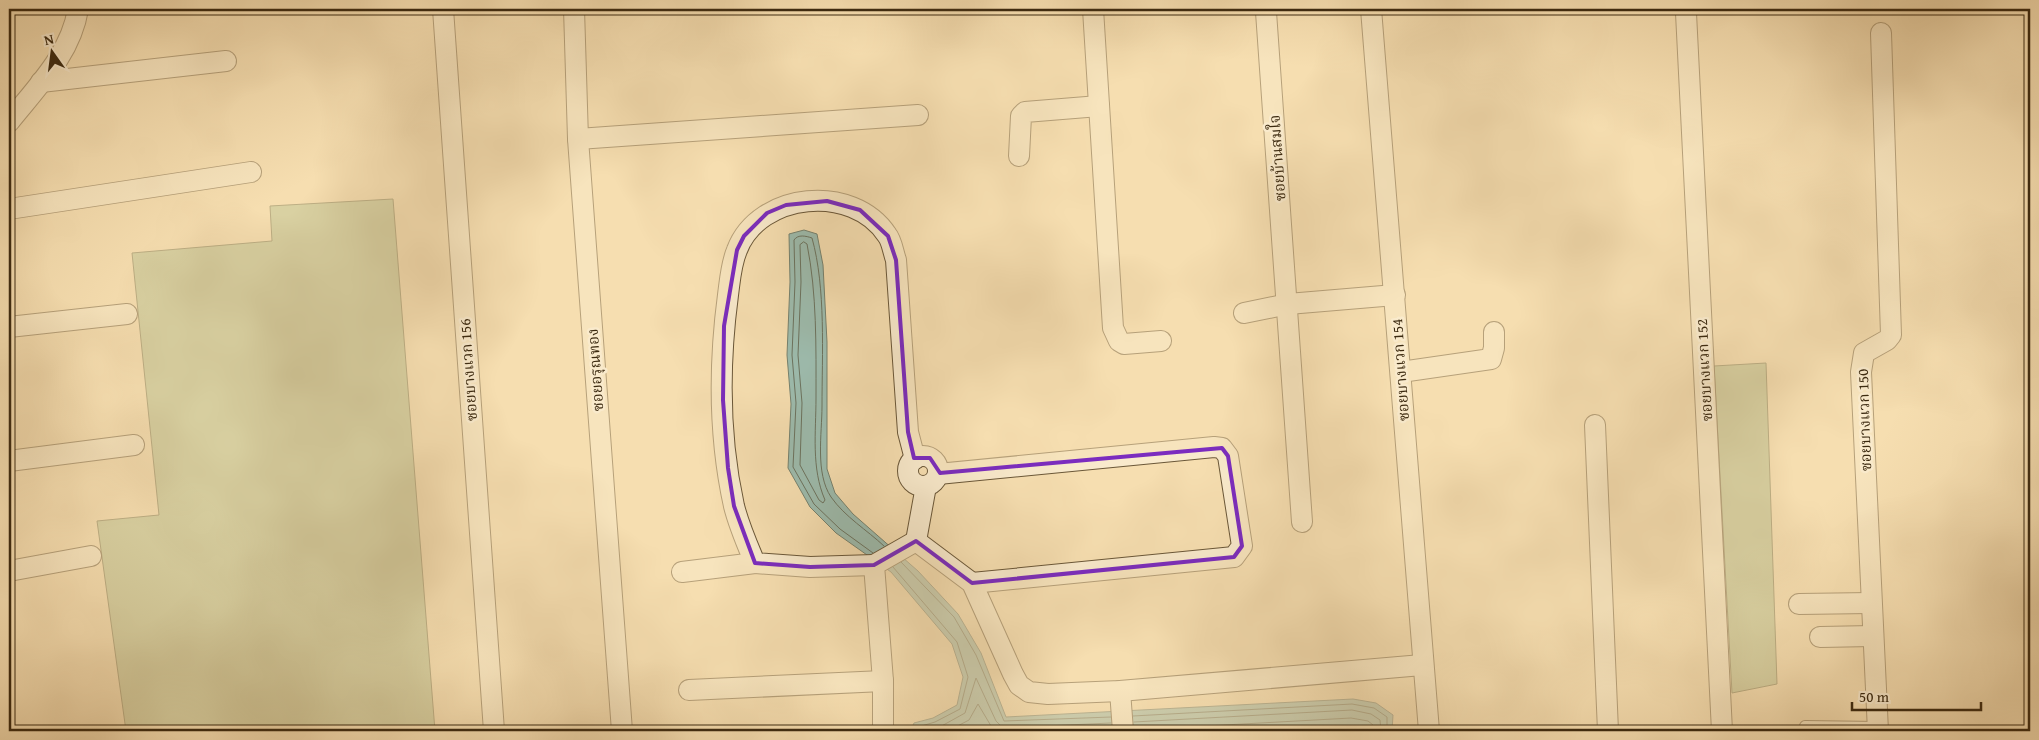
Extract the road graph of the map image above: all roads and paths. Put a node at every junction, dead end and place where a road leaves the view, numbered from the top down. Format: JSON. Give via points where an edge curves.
{"nodes":[{"id":1,"x":78,"y":9,"type":"edge"},
{"id":2,"x":443,"y":9,"type":"edge"},
{"id":3,"x":574,"y":9,"type":"edge"},
{"id":4,"x":583,"y":9,"type":"edge"},
{"id":5,"x":1092,"y":9,"type":"edge"},
{"id":6,"x":1371,"y":9,"type":"edge"},
{"id":7,"x":1688,"y":9,"type":"edge"},
{"id":8,"x":1266,"y":12,"type":"dead end"},
{"id":9,"x":1881,"y":33,"type":"dead end"},
{"id":10,"x":226,"y":60,"type":"dead end"},
{"id":11,"x":41,"y":82,"type":"junction"},
{"id":12,"x":1099,"y":106,"type":"junction"},
{"id":13,"x":918,"y":116,"type":"dead end"},
{"id":14,"x":9,"y":122,"type":"edge"},
{"id":15,"x":578,"y":139,"type":"junction"},
{"id":16,"x":1019,"y":156,"type":"dead end"},
{"id":17,"x":251,"y":172,"type":"dead end"},
{"id":18,"x":9,"y":209,"type":"edge"},
{"id":19,"x":1395,"y":295,"type":"junction"},
{"id":20,"x":1288,"y":304,"type":"junction"},
{"id":21,"x":1244,"y":313,"type":"dead end"},
{"id":22,"x":127,"y":314,"type":"dead end"},
{"id":23,"x":9,"y":327,"type":"edge"},
{"id":24,"x":1494,"y":332,"type":"dead end"},
{"id":25,"x":1161,"y":341,"type":"dead end"},
{"id":26,"x":1401,"y":372,"type":"junction"},
{"id":27,"x":1595,"y":426,"type":"dead end"},
{"id":28,"x":134,"y":445,"type":"dead end"},
{"id":29,"x":9,"y":461,"type":"edge"},
{"id":30,"x":932,"y":480,"type":"junction"},
{"id":31,"x":1302,"y":522,"type":"dead end"},
{"id":32,"x":908,"y":545,"type":"junction"},
{"id":33,"x":91,"y":556,"type":"dead end"},
{"id":34,"x":755,"y":563,"type":"junction"},
{"id":35,"x":875,"y":564,"type":"junction"},
{"id":36,"x":9,"y":571,"type":"edge"},
{"id":37,"x":682,"y":572,"type":"dead end"},
{"id":38,"x":972,"y":583,"type":"junction"},
{"id":39,"x":1799,"y":604,"type":"dead end"},
{"id":40,"x":1872,"y":604,"type":"junction"},
{"id":41,"x":1873,"y":636,"type":"junction"},
{"id":42,"x":1820,"y":637,"type":"dead end"},
{"id":43,"x":1422,"y":665,"type":"junction"},
{"id":44,"x":883,"y":681,"type":"junction"},
{"id":45,"x":689,"y":690,"type":"dead end"},
{"id":46,"x":1122,"y":699,"type":"junction"},
{"id":47,"x":1805,"y":726,"type":"dead end"},
{"id":48,"x":1878,"y":729,"type":"edge"},
{"id":49,"x":494,"y":731,"type":"edge"},
{"id":50,"x":622,"y":731,"type":"edge"},
{"id":51,"x":883,"y":731,"type":"edge"},
{"id":52,"x":1123,"y":731,"type":"edge"},
{"id":53,"x":1429,"y":731,"type":"edge"},
{"id":54,"x":1608,"y":731,"type":"edge"},
{"id":55,"x":1722,"y":731,"type":"edge"}],
"edges":[{"from":1,"to":11,"type":"street","via":[[76,25],[58,61]]},
{"from":2,"to":49,"type":"street","name":"ซอยบางแวก 156"},
{"from":3,"to":4,"type":"street"},
{"from":3,"to":15,"type":"street","name":"ซอยอรุณทอง"},
{"from":5,"to":12,"type":"street"},
{"from":6,"to":19,"type":"street","name":"ซอยบางแวก 154"},
{"from":7,"to":55,"type":"street","name":"ซอยบางแวก 152"},
{"from":8,"to":20,"type":"street","name":"ซอยบ้านสมใจ"},
{"from":9,"to":40,"type":"street","name":"ซอยบางแวก 150","via":[[1891,329],[1887,340],[1864,353],[1861,372]]},
{"from":10,"to":11,"type":"street"},
{"from":11,"to":14,"type":"street"},
{"from":12,"to":16,"type":"street","via":[[1025,112],[1021,116]]},
{"from":12,"to":25,"type":"street","via":[[1113,328],[1124,344]]},
{"from":13,"to":15,"type":"street"},
{"from":15,"to":50,"type":"street","name":"ซอยอรุณทอง"},
{"from":17,"to":18,"type":"street"},
{"from":19,"to":20,"type":"street"},
{"from":19,"to":26,"type":"street","name":"ซอยบางแวก 154"},
{"from":20,"to":21,"type":"street"},
{"from":20,"to":31,"type":"street","name":"ซอยบ้านสมใจ"},
{"from":22,"to":23,"type":"street"},
{"from":24,"to":26,"type":"street","via":[[1490,359]]},
{"from":26,"to":43,"type":"street","name":"ซอยบางแวก 154"},
{"from":27,"to":54,"type":"street"},
{"from":28,"to":29,"type":"street"},
{"from":30,"to":32,"type":"street"},
{"from":30,"to":34,"type":"street","via":[[917,485],[910,478],[909,469],[915,459],[908,432],[896,260],[888,236],[860,210],[827,201],[786,205],[767,213],[744,236],[737,250],[724,326],[722,400],[728,468],[734,506]]},
{"from":30,"to":38,"type":"street","via":[[1214,446],[1222,448],[1228,456],[1242,546],[1234,557]]},
{"from":32,"to":35,"type":"street"},
{"from":32,"to":38,"type":"street"},
{"from":33,"to":36,"type":"street"},
{"from":34,"to":35,"type":"street","via":[[810,567]]},
{"from":34,"to":37,"type":"street"},
{"from":35,"to":44,"type":"street"},
{"from":38,"to":46,"type":"street","via":[[1019,685],[1029,692]]},
{"from":39,"to":40,"type":"street"},
{"from":40,"to":41,"type":"street","name":"ซอยบางแวก 150"},
{"from":41,"to":42,"type":"street"},
{"from":41,"to":48,"type":"street","name":"ซอยบางแวก 150"},
{"from":43,"to":46,"type":"street"},
{"from":43,"to":53,"type":"street","name":"ซอยบางแวก 154"},
{"from":44,"to":45,"type":"street"},
{"from":44,"to":51,"type":"street"},
{"from":46,"to":52,"type":"street"},
{"from":47,"to":48,"type":"lane"}]}
